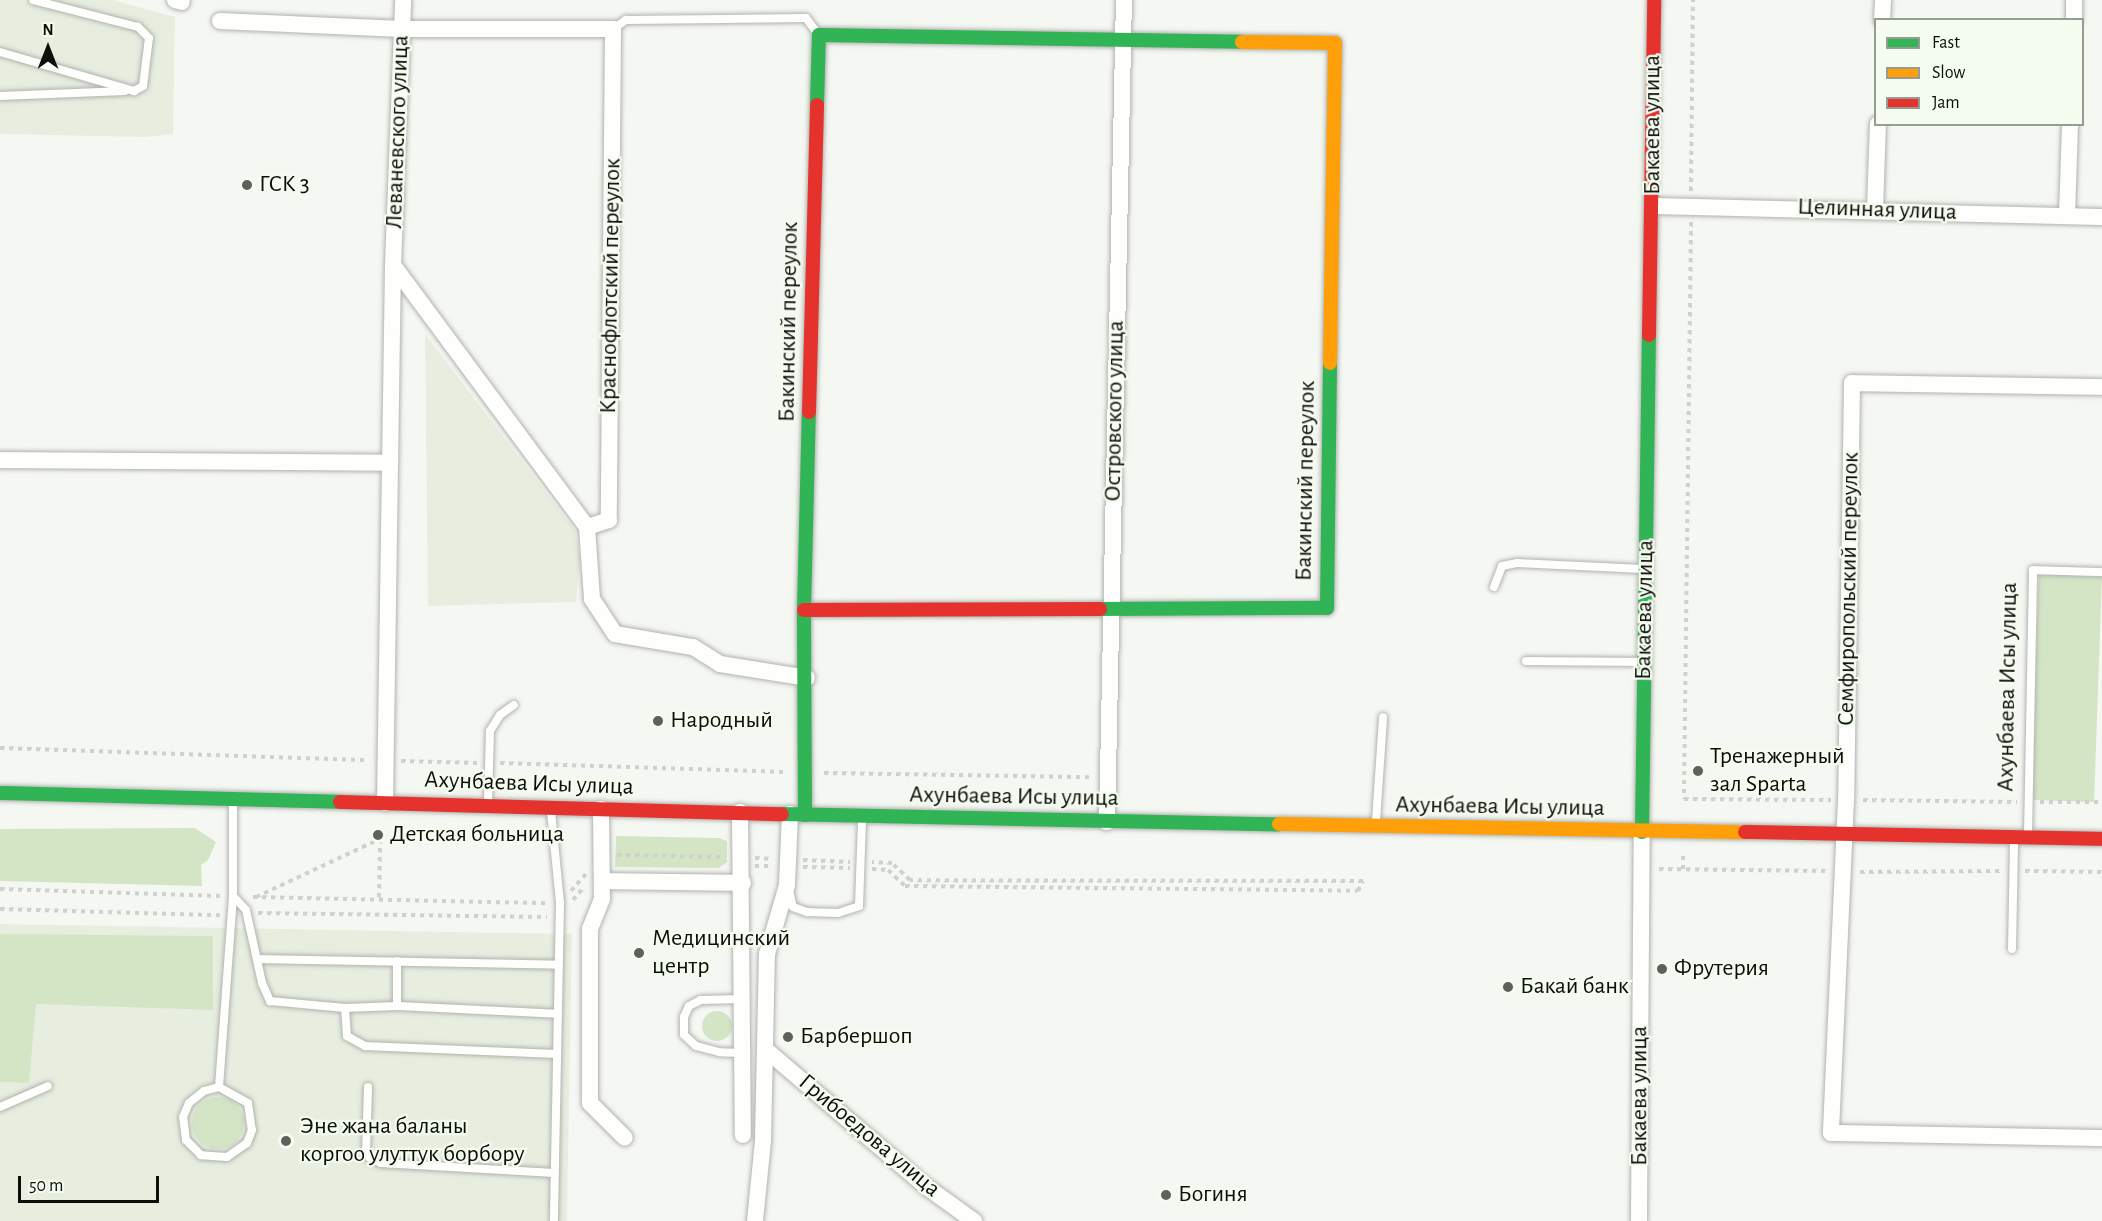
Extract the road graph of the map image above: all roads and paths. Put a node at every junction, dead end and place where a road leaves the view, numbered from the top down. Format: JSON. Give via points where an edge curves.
{"nodes":[{"id":1,"x":33,"y":0,"type":"edge"},
{"id":2,"x":403,"y":0,"type":"edge"},
{"id":3,"x":1124,"y":0,"type":"edge"},
{"id":4,"x":1654,"y":0,"type":"edge"},
{"id":5,"x":1693,"y":0,"type":"edge"},
{"id":6,"x":1883,"y":0,"type":"edge"},
{"id":7,"x":2074,"y":0,"type":"edge"},
{"id":8,"x":1882,"y":18,"type":"edge"},
{"id":9,"x":2074,"y":18,"type":"edge"},
{"id":10,"x":220,"y":21,"type":"dead end"},
{"id":11,"x":402,"y":29,"type":"junction"},
{"id":12,"x":614,"y":29,"type":"junction"},
{"id":13,"x":819,"y":35,"type":"junction"},
{"id":14,"x":1123,"y":40,"type":"junction"},
{"id":15,"x":0,"y":52,"type":"edge"},
{"id":16,"x":134,"y":91,"type":"junction"},
{"id":17,"x":0,"y":96,"type":"edge"},
{"id":18,"x":1878,"y":126,"type":"edge"},
{"id":19,"x":2070,"y":126,"type":"edge"},
{"id":20,"x":1691,"y":204,"type":"junction"},
{"id":21,"x":1653,"y":206,"type":"junction"},
{"id":22,"x":1875,"y":209,"type":"junction"},
{"id":23,"x":2067,"y":216,"type":"junction"},
{"id":24,"x":2102,"y":217,"type":"edge"},
{"id":25,"x":393,"y":265,"type":"junction"},
{"id":26,"x":2102,"y":387,"type":"edge"},
{"id":27,"x":0,"y":460,"type":"edge"},
{"id":28,"x":390,"y":463,"type":"junction"},
{"id":29,"x":587,"y":527,"type":"junction"},
{"id":30,"x":1645,"y":569,"type":"junction"},
{"id":31,"x":2102,"y":572,"type":"edge"},
{"id":32,"x":1494,"y":587,"type":"dead end"},
{"id":33,"x":1111,"y":608,"type":"junction"},
{"id":34,"x":804,"y":610,"type":"junction"},
{"id":35,"x":1526,"y":661,"type":"dead end"},
{"id":36,"x":1644,"y":662,"type":"junction"},
{"id":37,"x":807,"y":678,"type":"junction"},
{"id":38,"x":514,"y":705,"type":"dead end"},
{"id":39,"x":1383,"y":717,"type":"dead end"},
{"id":40,"x":0,"y":748,"type":"edge"},
{"id":41,"x":386,"y":760,"type":"junction"},
{"id":42,"x":489,"y":763,"type":"junction"},
{"id":43,"x":806,"y":772,"type":"junction"},
{"id":44,"x":1108,"y":777,"type":"junction"},
{"id":45,"x":0,"y":793,"type":"edge"},
{"id":46,"x":233,"y":799,"type":"junction"},
{"id":47,"x":1846,"y":800,"type":"junction"},
{"id":48,"x":2028,"y":802,"type":"junction"},
{"id":49,"x":2102,"y":802,"type":"edge"},
{"id":50,"x":385,"y":803,"type":"junction"},
{"id":51,"x":488,"y":806,"type":"junction"},
{"id":52,"x":550,"y":807,"type":"junction"},
{"id":53,"x":601,"y":809,"type":"junction"},
{"id":54,"x":740,"y":812,"type":"junction"},
{"id":55,"x":798,"y":815,"type":"junction"},
{"id":56,"x":862,"y":816,"type":"junction"},
{"id":57,"x":1107,"y":822,"type":"junction"},
{"id":58,"x":1376,"y":827,"type":"junction"},
{"id":59,"x":1642,"y":832,"type":"junction"},
{"id":60,"x":1844,"y":835,"type":"junction"},
{"id":61,"x":2014,"y":838,"type":"junction"},
{"id":62,"x":2028,"y":838,"type":"junction"},
{"id":63,"x":2102,"y":839,"type":"edge"},
{"id":64,"x":602,"y":855,"type":"junction"},
{"id":65,"x":740,"y":858,"type":"junction"},
{"id":66,"x":788,"y":859,"type":"junction"},
{"id":67,"x":861,"y":862,"type":"junction"},
{"id":68,"x":1641,"y":869,"type":"junction"},
{"id":69,"x":2013,"y":871,"type":"junction"},
{"id":70,"x":1844,"y":872,"type":"junction"},
{"id":71,"x":2102,"y":872,"type":"edge"},
{"id":72,"x":602,"y":881,"type":"junction"},
{"id":73,"x":1363,"y":881,"type":"dead end"},
{"id":74,"x":742,"y":883,"type":"junction"},
{"id":75,"x":787,"y":885,"type":"junction"},
{"id":76,"x":0,"y":889,"type":"edge"},
{"id":77,"x":233,"y":896,"type":"junction"},
{"id":78,"x":256,"y":897,"type":"junction"},
{"id":79,"x":379,"y":899,"type":"junction"},
{"id":80,"x":560,"y":903,"type":"junction"},
{"id":81,"x":2012,"y":950,"type":"dead end"},
{"id":82,"x":259,"y":959,"type":"junction"},
{"id":83,"x":397,"y":961,"type":"junction"},
{"id":84,"x":559,"y":965,"type":"junction"},
{"id":85,"x":744,"y":999,"type":"junction"},
{"id":86,"x":397,"y":1006,"type":"junction"},
{"id":87,"x":345,"y":1008,"type":"junction"},
{"id":88,"x":558,"y":1014,"type":"junction"},
{"id":89,"x":765,"y":1049,"type":"junction"},
{"id":90,"x":745,"y":1053,"type":"junction"},
{"id":91,"x":557,"y":1054,"type":"junction"},
{"id":92,"x":48,"y":1086,"type":"dead end"},
{"id":93,"x":219,"y":1087,"type":"junction"},
{"id":94,"x":368,"y":1087,"type":"dead end"},
{"id":95,"x":0,"y":1107,"type":"edge"},
{"id":96,"x":744,"y":1135,"type":"dead end"},
{"id":97,"x":625,"y":1138,"type":"dead end"},
{"id":98,"x":2102,"y":1138,"type":"edge"},
{"id":99,"x":555,"y":1173,"type":"junction"},
{"id":100,"x":554,"y":1221,"type":"edge"},
{"id":101,"x":755,"y":1221,"type":"edge"},
{"id":102,"x":974,"y":1221,"type":"edge"},
{"id":103,"x":1639,"y":1221,"type":"edge"}],
"edges":[{"from":1,"to":16,"type":"lane","via":[[138,27],[149,38],[143,86]]},
{"from":2,"to":11,"type":"street","name":"Леваневского улица"},
{"from":3,"to":14,"type":"street","name":"Островского улица"},
{"from":4,"to":21,"type":"main road","name":"Бакаева улица"},
{"from":5,"to":20,"type":"path"},
{"from":6,"to":8,"type":"street"},
{"from":7,"to":9,"type":"street"},
{"from":10,"to":11,"type":"street"},
{"from":11,"to":12,"type":"street"},
{"from":11,"to":25,"type":"street","name":"Леваневского улица"},
{"from":12,"to":13,"type":"lane","via":[[626,20],[806,18]]},
{"from":12,"to":29,"type":"street","name":"Краснофлотский переулок","via":[[609,520]]},
{"from":13,"to":14,"type":"main road"},
{"from":13,"to":34,"type":"main road","name":"Бакинский переулок"},
{"from":14,"to":33,"type":"street","name":"Островского улица"},
{"from":14,"to":33,"type":"main road","name":"Бакинский переулок","via":[[1335,43],[1327,608]]},
{"from":15,"to":16,"type":"lane"},
{"from":16,"to":17,"type":"lane"},
{"from":18,"to":22,"type":"street"},
{"from":19,"to":23,"type":"street"},
{"from":20,"to":21,"type":"street","name":"Целинная улица"},
{"from":20,"to":22,"type":"street","name":"Целинная улица"},
{"from":20,"to":47,"type":"path","via":[[1684,799]]},
{"from":21,"to":30,"type":"main road","name":"Бакаева улица"},
{"from":22,"to":23,"type":"street","name":"Целинная улица"},
{"from":23,"to":24,"type":"street","name":"Целинная улица"},
{"from":25,"to":28,"type":"street","name":"Леваневского улица"},
{"from":25,"to":29,"type":"street"},
{"from":26,"to":47,"type":"street","name":"Семфиропольский переулок","via":[[1852,383]]},
{"from":27,"to":28,"type":"street"},
{"from":28,"to":41,"type":"street","name":"Леваневского улица"},
{"from":29,"to":37,"type":"street","via":[[592,599],[615,634],[693,647],[720,664]]},
{"from":30,"to":32,"type":"lane","via":[[1517,563],[1502,566]]},
{"from":30,"to":36,"type":"main road","name":"Бакаева улица"},
{"from":31,"to":48,"type":"lane","name":"Ахунбаева Исы улица","via":[[2033,570]]},
{"from":33,"to":34,"type":"main road","name":"Бакинский переулок"},
{"from":33,"to":44,"type":"street","name":"Островского улица"},
{"from":34,"to":37,"type":"main road","name":"Бакинский переулок"},
{"from":35,"to":36,"type":"lane"},
{"from":36,"to":59,"type":"main road","name":"Бакаева улица"},
{"from":37,"to":43,"type":"main road","name":"Бакинский переулок"},
{"from":38,"to":42,"type":"lane","via":[[500,715],[490,731]]},
{"from":39,"to":58,"type":"lane"},
{"from":40,"to":41,"type":"path"},
{"from":41,"to":42,"type":"path"},
{"from":41,"to":50,"type":"street","name":"Леваневского улица"},
{"from":42,"to":43,"type":"path"},
{"from":42,"to":51,"type":"lane"},
{"from":43,"to":44,"type":"path"},
{"from":43,"to":55,"type":"main road","name":"Бакинский переулок"},
{"from":44,"to":57,"type":"street","name":"Островского улица"},
{"from":45,"to":46,"type":"main road","name":"Ахунбаева Исы улица"},
{"from":46,"to":50,"type":"main road","name":"Ахунбаева Исы улица"},
{"from":46,"to":77,"type":"lane"},
{"from":47,"to":48,"type":"path"},
{"from":47,"to":60,"type":"street","name":"Семфиропольский переулок"},
{"from":48,"to":49,"type":"path"},
{"from":48,"to":62,"type":"lane","name":"Ахунбаева Исы улица"},
{"from":50,"to":51,"type":"main road","name":"Ахунбаева Исы улица"},
{"from":51,"to":52,"type":"main road","name":"Ахунбаева Исы улица"},
{"from":52,"to":53,"type":"main road","name":"Ахунбаева Исы улица"},
{"from":52,"to":80,"type":"lane"},
{"from":53,"to":54,"type":"main road","name":"Ахунбаева Исы улица"},
{"from":53,"to":64,"type":"street"},
{"from":54,"to":55,"type":"main road","name":"Ахунбаева Исы улица"},
{"from":54,"to":65,"type":"street"},
{"from":55,"to":56,"type":"main road","name":"Ахунбаева Исы улица"},
{"from":55,"to":66,"type":"street"},
{"from":56,"to":57,"type":"main road","name":"Ахунбаева Исы улица"},
{"from":56,"to":67,"type":"lane"},
{"from":57,"to":58,"type":"main road","name":"Ахунбаева Исы улица"},
{"from":58,"to":59,"type":"main road","name":"Ахунбаева Исы улица"},
{"from":59,"to":60,"type":"main road","name":"Ахунбаева Исы улица"},
{"from":59,"to":68,"type":"street","name":"Бакаева улица"},
{"from":60,"to":61,"type":"main road","name":"Ахунбаева Исы улица"},
{"from":60,"to":70,"type":"street","name":"Семфиропольский переулок"},
{"from":61,"to":62,"type":"main road","name":"Ахунбаева Исы улица"},
{"from":61,"to":69,"type":"lane"},
{"from":62,"to":63,"type":"main road","name":"Ахунбаева Исы улица"},
{"from":64,"to":65,"type":"path"},
{"from":64,"to":72,"type":"street"},
{"from":64,"to":80,"type":"path"},
{"from":65,"to":66,"type":"path"},
{"from":65,"to":74,"type":"street"},
{"from":66,"to":67,"type":"path"},
{"from":66,"to":75,"type":"street"},
{"from":67,"to":73,"type":"path","via":[[892,863],[910,880]]},
{"from":67,"to":75,"type":"lane","via":[[859,906],[838,913],[807,912],[793,907]]},
{"from":68,"to":70,"type":"path"},
{"from":68,"to":103,"type":"street","name":"Бакаева улица"},
{"from":69,"to":70,"type":"path"},
{"from":69,"to":71,"type":"path"},
{"from":69,"to":81,"type":"lane"},
{"from":70,"to":98,"type":"street","name":"Семфиропольский переулок","via":[[1831,1133]]},
{"from":72,"to":74,"type":"street"},
{"from":72,"to":97,"type":"street","via":[[602,899],[590,929],[590,1103]]},
{"from":74,"to":85,"type":"street"},
{"from":75,"to":89,"type":"street","via":[[767,954]]},
{"from":76,"to":77,"type":"path"},
{"from":77,"to":78,"type":"path"},
{"from":77,"to":82,"type":"lane","via":[[246,910]]},
{"from":77,"to":93,"type":"lane"},
{"from":78,"to":79,"type":"path"},
{"from":78,"to":79,"type":"path","via":[[380,839]]},
{"from":79,"to":80,"type":"path"},
{"from":80,"to":84,"type":"lane"},
{"from":82,"to":83,"type":"lane"},
{"from":82,"to":87,"type":"lane","via":[[263,989],[270,1001]]},
{"from":83,"to":84,"type":"lane"},
{"from":83,"to":86,"type":"lane"},
{"from":84,"to":88,"type":"lane"},
{"from":85,"to":90,"type":"street"},
{"from":85,"to":90,"type":"lane","via":[[701,1000],[690,1006],[684,1035],[696,1046]]},
{"from":86,"to":87,"type":"lane"},
{"from":86,"to":88,"type":"lane"},
{"from":87,"to":91,"type":"lane","via":[[347,1036],[365,1046]]},
{"from":88,"to":91,"type":"lane"},
{"from":89,"to":101,"type":"street","via":[[763,1141]]},
{"from":89,"to":102,"type":"street","name":"Грибоедова улица","via":[[928,1188]]},
{"from":90,"to":96,"type":"street"},
{"from":91,"to":99,"type":"lane"},
{"from":92,"to":95,"type":"lane"},
{"from":93,"to":93,"type":"lane","via":[[248,1102],[252,1130],[247,1143],[227,1157],[201,1155],[186,1140],[183,1117],[189,1103]]},
{"from":94,"to":99,"type":"lane","via":[[366,1153],[370,1158],[381,1163]]},
{"from":99,"to":100,"type":"lane"}]}
